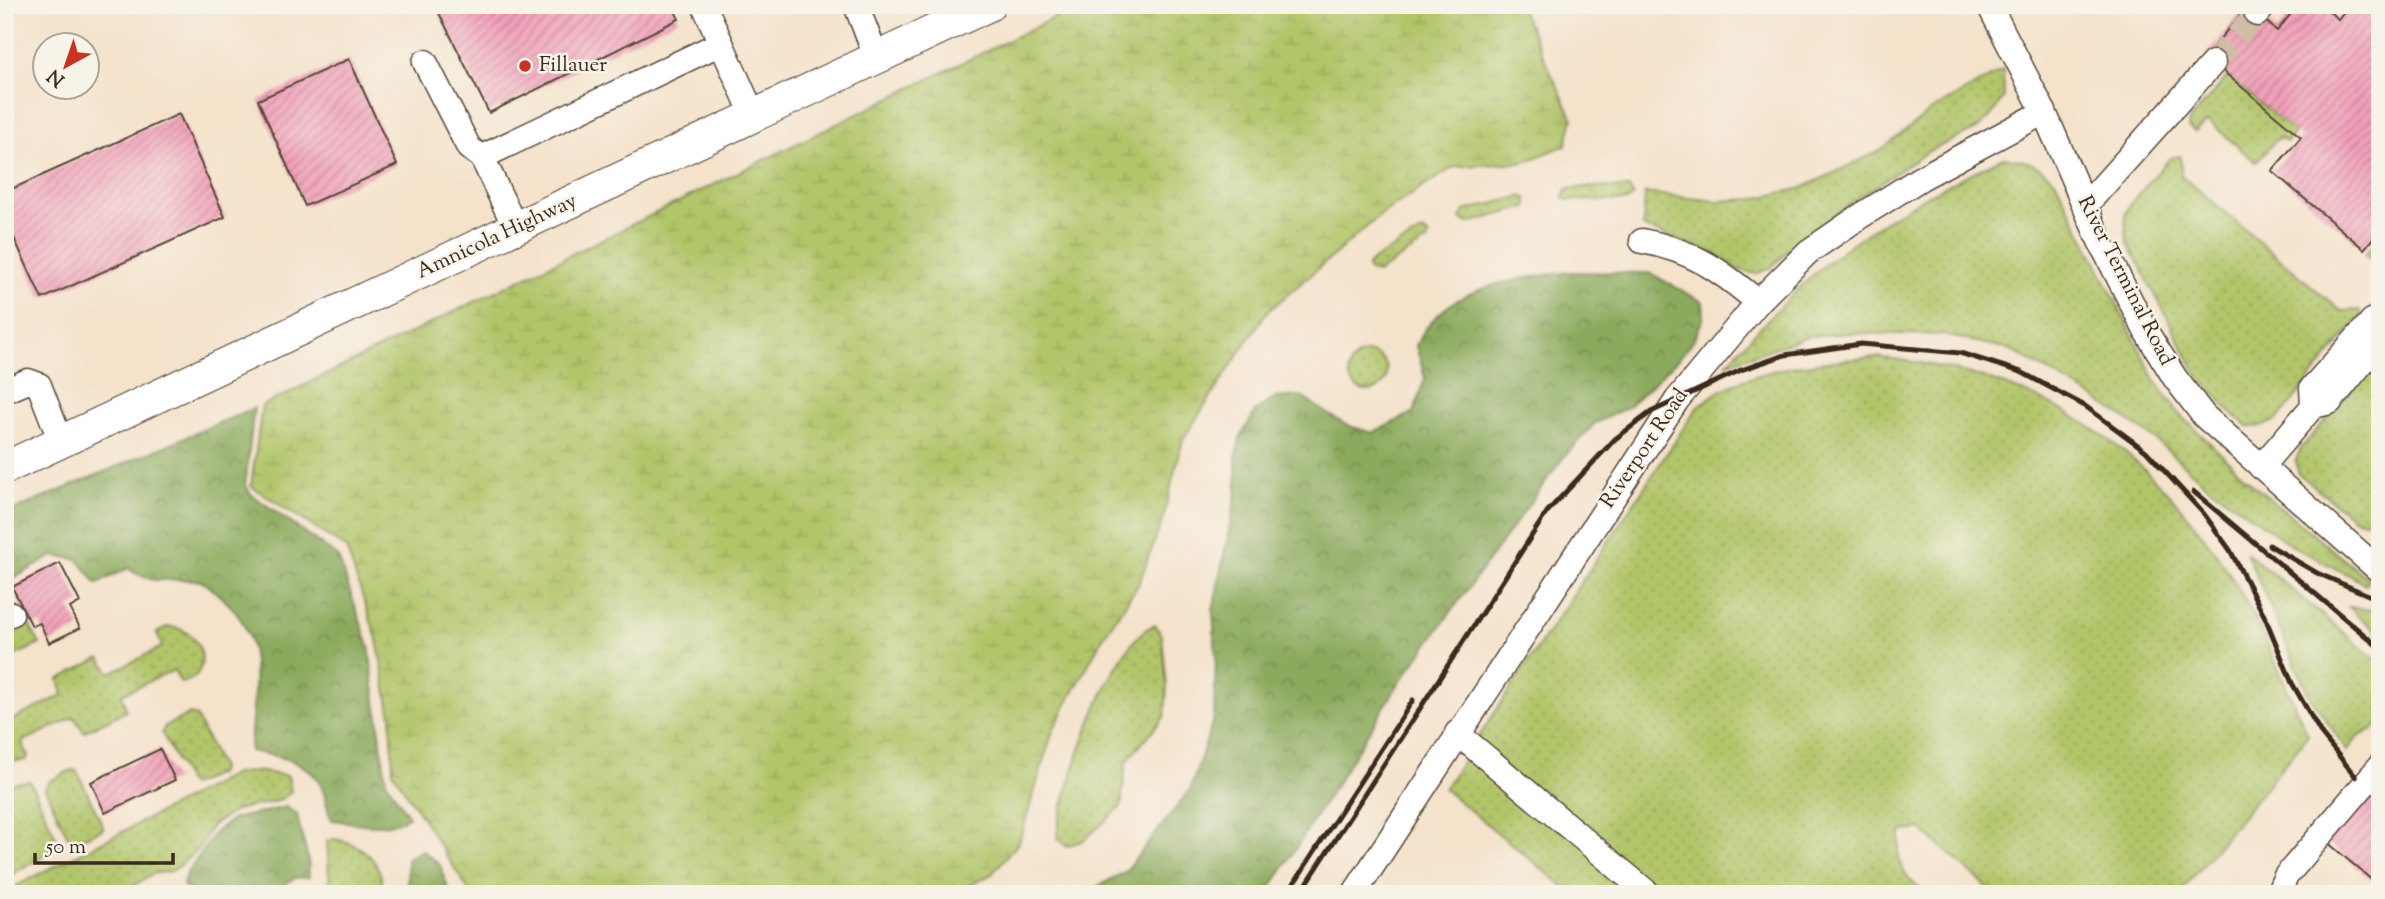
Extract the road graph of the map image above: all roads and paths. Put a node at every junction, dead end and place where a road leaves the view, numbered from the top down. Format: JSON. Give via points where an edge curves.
{"nodes":[{"id":1,"x":704,"y":5,"type":"edge"},
{"id":2,"x":1989,"y":5,"type":"edge"},
{"id":3,"x":863,"y":8,"type":"edge"},
{"id":4,"x":974,"y":8,"type":"edge"},
{"id":5,"x":721,"y":43,"type":"junction"},
{"id":6,"x":877,"y":59,"type":"junction"},
{"id":7,"x":425,"y":62,"type":"dead end"},
{"id":8,"x":2213,"y":63,"type":"tunnel mouth"},
{"id":9,"x":2044,"y":112,"type":"junction"},
{"id":10,"x":754,"y":117,"type":"junction"},
{"id":11,"x":482,"y":157,"type":"junction"},
{"id":12,"x":2085,"y":206,"type":"junction"},
{"id":13,"x":516,"y":229,"type":"junction"},
{"id":14,"x":1642,"y":241,"type":"dead end"},
{"id":15,"x":1758,"y":302,"type":"junction"},
{"id":16,"x":2380,"y":318,"type":"edge"},
{"id":17,"x":2380,"y":341,"type":"edge"},
{"id":18,"x":5,"y":391,"type":"edge"},
{"id":19,"x":2313,"y":406,"type":"junction"},
{"id":20,"x":61,"y":442,"type":"junction"},
{"id":21,"x":2261,"y":467,"type":"junction"},
{"id":22,"x":5,"y":468,"type":"edge"},
{"id":23,"x":2376,"y":560,"type":"edge"},
{"id":24,"x":1457,"y":733,"type":"junction"},
{"id":25,"x":2380,"y":766,"type":"edge"},
{"id":26,"x":1354,"y":894,"type":"edge"},
{"id":27,"x":1649,"y":894,"type":"edge"},
{"id":28,"x":2278,"y":894,"type":"edge"}],
"edges":[{"from":1,"to":5,"type":"street"},
{"from":2,"to":9,"type":"street","name":"River Terminal Road"},
{"from":3,"to":6,"type":"street"},
{"from":4,"to":6,"type":"main road","name":"Amnicola Highway"},
{"from":5,"to":10,"type":"street"},
{"from":5,"to":11,"type":"street"},
{"from":6,"to":10,"type":"main road","name":"Amnicola Highway"},
{"from":7,"to":11,"type":"street","via":[[469,148]]},
{"from":8,"to":12,"type":"street"},
{"from":9,"to":12,"type":"street","name":"River Terminal Road"},
{"from":9,"to":15,"type":"street","name":"Riverport Road","via":[[1859,217],[1808,252]]},
{"from":10,"to":13,"type":"main road","name":"Amnicola Highway"},
{"from":11,"to":13,"type":"street"},
{"from":12,"to":21,"type":"street","name":"River Terminal Road","via":[[2147,333],[2175,378],[2204,416]]},
{"from":13,"to":20,"type":"main road","name":"Amnicola Highway"},
{"from":14,"to":15,"type":"street","via":[[1700,259]]},
{"from":15,"to":24,"type":"street","name":"Riverport Road","via":[[1677,400]]},
{"from":16,"to":19,"type":"street","via":[[2373,320],[2312,388]]},
{"from":17,"to":19,"type":"street","via":[[2330,401]]},
{"from":18,"to":20,"type":"street","via":[[28,381],[39,385]]},
{"from":19,"to":21,"type":"street"},
{"from":20,"to":22,"type":"main road","name":"Amnicola Highway"},
{"from":21,"to":23,"type":"street","name":"River Terminal Road"},
{"from":24,"to":26,"type":"street","name":"Riverport Road"},
{"from":24,"to":27,"type":"street"},
{"from":25,"to":28,"type":"street","via":[[2286,876]]}]}
